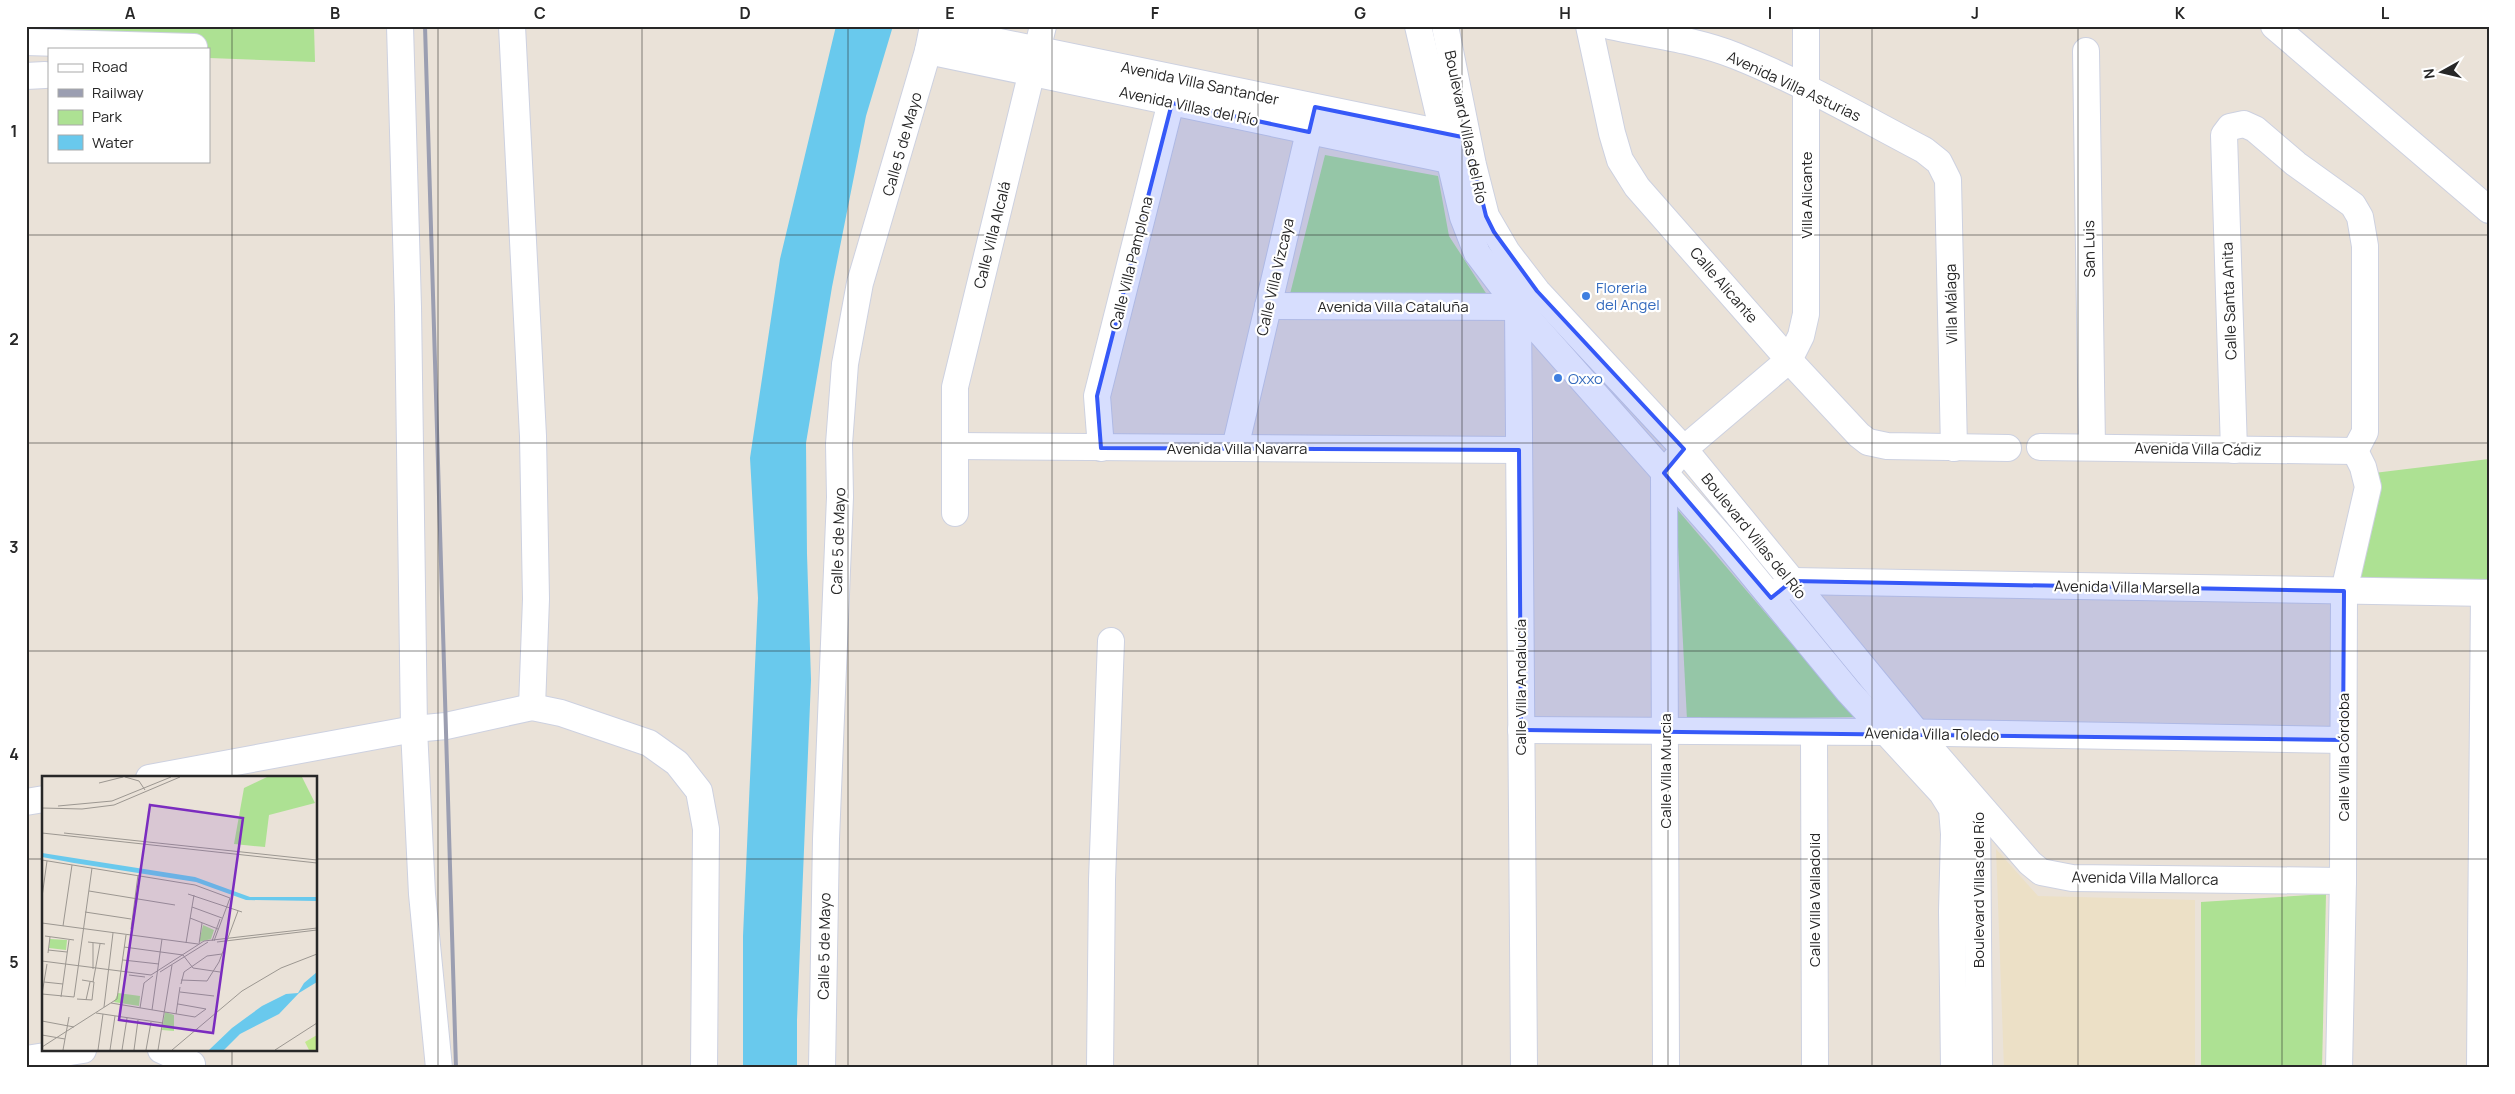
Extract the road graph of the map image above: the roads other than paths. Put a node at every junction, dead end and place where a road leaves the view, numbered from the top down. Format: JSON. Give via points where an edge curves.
{"nodes":[{"id":1,"x":400,"y":26,"type":"edge"},
{"id":2,"x":512,"y":26,"type":"edge"},
{"id":3,"x":1418,"y":26,"type":"edge"},
{"id":4,"x":1445,"y":26,"type":"edge"},
{"id":5,"x":1589,"y":26,"type":"edge"},
{"id":6,"x":1610,"y":26,"type":"edge"},
{"id":7,"x":1806,"y":26,"type":"edge"},
{"id":8,"x":2274,"y":26,"type":"edge"},
{"id":9,"x":931,"y":35,"type":"edge"},
{"id":10,"x":26,"y":42,"type":"edge"},
{"id":11,"x":194,"y":47,"type":"dead end"},
{"id":12,"x":1037,"y":49,"type":"edge"},
{"id":13,"x":2086,"y":52,"type":"dead end"},
{"id":14,"x":1806,"y":88,"type":"junction"},
{"id":15,"x":1174,"y":90,"type":"junction"},
{"id":16,"x":1315,"y":106,"type":"junction"},
{"id":17,"x":1309,"y":132,"type":"junction"},
{"id":18,"x":1455,"y":136,"type":"junction"},
{"id":19,"x":1939,"y":162,"type":"joint"},
{"id":20,"x":1461,"y":163,"type":"junction"},
{"id":21,"x":2489,"y":210,"type":"edge"},
{"id":22,"x":1527,"y":299,"type":"junction"},
{"id":23,"x":1268,"y":306,"type":"junction"},
{"id":24,"x":1789,"y":360,"type":"junction"},
{"id":25,"x":956,"y":446,"type":"junction"},
{"id":26,"x":2040,"y":446,"type":"dead end"},
{"id":27,"x":2092,"y":447,"type":"junction"},
{"id":28,"x":1101,"y":448,"type":"junction"},
{"id":29,"x":1235,"y":448,"type":"junction"},
{"id":30,"x":1954,"y":448,"type":"junction"},
{"id":31,"x":2008,"y":448,"type":"dead end"},
{"id":32,"x":1519,"y":450,"type":"junction"},
{"id":33,"x":1684,"y":450,"type":"junction"},
{"id":34,"x":2234,"y":450,"type":"junction"},
{"id":35,"x":2355,"y":451,"type":"junction"},
{"id":36,"x":1664,"y":474,"type":"junction"},
{"id":37,"x":955,"y":513,"type":"dead end"},
{"id":38,"x":1792,"y":581,"type":"junction"},
{"id":39,"x":2344,"y":591,"type":"junction"},
{"id":40,"x":2486,"y":593,"type":"edge"},
{"id":41,"x":1772,"y":598,"type":"junction"},
{"id":42,"x":1111,"y":641,"type":"dead end"},
{"id":43,"x":532,"y":707,"type":"junction"},
{"id":44,"x":414,"y":729,"type":"junction"},
{"id":45,"x":1521,"y":730,"type":"junction"},
{"id":46,"x":1665,"y":730,"type":"junction"},
{"id":47,"x":2486,"y":731,"type":"edge"},
{"id":48,"x":1887,"y":732,"type":"junction"},
{"id":49,"x":1814,"y":733,"type":"junction"},
{"id":50,"x":1918,"y":734,"type":"junction"},
{"id":51,"x":2343,"y":740,"type":"junction"},
{"id":52,"x":160,"y":776,"type":"edge"},
{"id":53,"x":42,"y":799,"type":"edge"},
{"id":54,"x":26,"y":802,"type":"edge"},
{"id":55,"x":1977,"y":803,"type":"junction"},
{"id":56,"x":2486,"y":876,"type":"edge"},
{"id":57,"x":2343,"y":881,"type":"junction"},
{"id":58,"x":2485,"y":1015,"type":"edge"},
{"id":59,"x":71,"y":1052,"type":"edge"},
{"id":60,"x":165,"y":1052,"type":"edge"},
{"id":61,"x":26,"y":1059,"type":"edge"},
{"id":62,"x":192,"y":1064,"type":"dead end"},
{"id":63,"x":439,"y":1068,"type":"edge"},
{"id":64,"x":704,"y":1068,"type":"edge"},
{"id":65,"x":822,"y":1068,"type":"edge"},
{"id":66,"x":1100,"y":1068,"type":"edge"},
{"id":67,"x":1524,"y":1068,"type":"edge"},
{"id":68,"x":1666,"y":1068,"type":"edge"},
{"id":69,"x":1815,"y":1068,"type":"edge"},
{"id":70,"x":1954,"y":1068,"type":"edge"},
{"id":71,"x":1979,"y":1068,"type":"edge"},
{"id":72,"x":2338,"y":1068,"type":"edge"},
{"id":73,"x":2480,"y":1068,"type":"edge"}],
"edges":[{"from":1,"to":44,"type":"street"},
{"from":2,"to":43,"type":"street","via":[[532,436],[536,599]]},
{"from":3,"to":18,"type":"street","name":"Boulevard Villas del Río"},
{"from":4,"to":18,"type":"street","name":"Boulevard Villas del Río"},
{"from":5,"to":24,"type":"street","name":"Calle Alicante","via":[[1620,160],[1638,187]]},
{"from":6,"to":14,"type":"street","name":"Avenida Villa Asturias","via":[[1691,42],[1736,56]]},
{"from":7,"to":14,"type":"street","name":"Villa Alicante"},
{"from":8,"to":21,"type":"street"},
{"from":9,"to":12,"type":"street","name":"Avenida Villa Santander"},
{"from":9,"to":65,"type":"street","name":"Calle 5 de Mayo","via":[[860,283],[845,364],[839,444],[840,498],[826,839]]},
{"from":10,"to":11,"type":"street"},
{"from":12,"to":15,"type":"street","name":"Avenida Villa Santander"},
{"from":12,"to":25,"type":"street","name":"Calle Villa Alcalá","via":[[955,387]]},
{"from":13,"to":27,"type":"street","name":"San Luis"},
{"from":14,"to":19,"type":"street","name":"Avenida Villa Asturias","via":[[1924,150]]},
{"from":14,"to":24,"type":"street","name":"Villa Alicante","via":[[1806,314],[1801,336]]},
{"from":15,"to":16,"type":"street","name":"Avenida Villa Santander"},
{"from":15,"to":17,"type":"street","name":"Avenida Villas del Río"},
{"from":15,"to":28,"type":"street","name":"Calle Villa Pamplona","via":[[1097,396]]},
{"from":16,"to":17,"type":"street","name":"Calle Villa Vizcaya"},
{"from":16,"to":18,"type":"street","name":"Avenida Villa Santander"},
{"from":17,"to":20,"type":"street","name":"Avenida Villas del Río"},
{"from":17,"to":23,"type":"street","name":"Calle Villa Vizcaya"},
{"from":18,"to":20,"type":"street","name":"Boulevard Villas del Río"},
{"from":19,"to":30,"type":"street","name":"Villa Málaga","via":[[1948,180]]},
{"from":20,"to":22,"type":"street","name":"Boulevard Villas del Río","via":[[1463,217],[1477,253]]},
{"from":22,"to":23,"type":"street","name":"Avenida Villa Cataluña"},
{"from":22,"to":32,"type":"street","name":"Calle Villa Andalucía"},
{"from":22,"to":33,"type":"street","name":"Boulevard Villas del Río"},
{"from":22,"to":36,"type":"street","name":"Boulevard Villas del Río"},
{"from":23,"to":29,"type":"street","name":"Calle Villa Vizcaya"},
{"from":24,"to":30,"type":"street","name":"Calle Alicante","via":[[1868,442],[1887,446]]},
{"from":24,"to":33,"type":"street"},
{"from":25,"to":28,"type":"street","name":"Avenida Villa Navarra"},
{"from":25,"to":37,"type":"street","name":"Calle Villa Alcalá"},
{"from":26,"to":27,"type":"street","name":"Avenida Villa Cádiz"},
{"from":27,"to":34,"type":"street","name":"Avenida Villa Cádiz"},
{"from":28,"to":29,"type":"street","name":"Avenida Villa Navarra"},
{"from":29,"to":32,"type":"street","name":"Avenida Villa Navarra"},
{"from":30,"to":31,"type":"street"},
{"from":32,"to":45,"type":"street","name":"Calle Villa Andalucía"},
{"from":33,"to":36,"type":"street"},
{"from":33,"to":38,"type":"street","name":"Boulevard Villas del Río"},
{"from":34,"to":35,"type":"street","name":"Avenida Villa Cádiz"},
{"from":34,"to":35,"type":"street","name":"Calle Santa Anita","via":[[2224,135],[2230,127],[2244,124],[2255,129],[2296,164],[2353,205],[2360,216],[2365,246],[2364,432]]},
{"from":35,"to":39,"type":"street","name":"Calle Villa Córdoba","via":[[2364,467],[2368,487]]},
{"from":36,"to":41,"type":"street","name":"Boulevard Villas del Río"},
{"from":36,"to":46,"type":"street","name":"Calle Villa Murcia"},
{"from":38,"to":39,"type":"street","name":"Avenida Villa Marsella"},
{"from":38,"to":41,"type":"street"},
{"from":38,"to":50,"type":"street","name":"Boulevard Villas del Río"},
{"from":39,"to":40,"type":"street","name":"Avenida Villa Marsella"},
{"from":39,"to":51,"type":"street","name":"Calle Villa Córdoba"},
{"from":40,"to":47,"type":"street"},
{"from":41,"to":48,"type":"street","name":"Boulevard Villas del Río"},
{"from":42,"to":66,"type":"street","via":[[1102,880]]},
{"from":43,"to":44,"type":"street","via":[[446,726]]},
{"from":43,"to":64,"type":"street","via":[[649,743],[677,763],[699,791],[706,829]]},
{"from":44,"to":52,"type":"street"},
{"from":44,"to":63,"type":"street","via":[[422,894]]},
{"from":45,"to":46,"type":"street","name":"Avenida Villa Toledo"},
{"from":45,"to":67,"type":"street","name":"Calle Villa Andalucía"},
{"from":46,"to":49,"type":"street","name":"Avenida Villa Toledo"},
{"from":46,"to":68,"type":"street","name":"Calle Villa Murcia"},
{"from":47,"to":56,"type":"street"},
{"from":48,"to":49,"type":"street","name":"Avenida Villa Toledo"},
{"from":48,"to":50,"type":"street","name":"Avenida Villa Toledo"},
{"from":48,"to":70,"type":"street","name":"Boulevard Villas del Río","via":[[1942,793],[1952,809]]},
{"from":49,"to":69,"type":"street","name":"Calle Villa Valladolid"},
{"from":50,"to":51,"type":"street","name":"Avenida Villa Toledo"},
{"from":50,"to":55,"type":"street","name":"Boulevard Villas del Río"},
{"from":51,"to":57,"type":"street","name":"Calle Villa Córdoba"},
{"from":53,"to":54,"type":"street"},
{"from":55,"to":57,"type":"street","name":"Avenida Villa Mallorca","via":[[2030,863],[2040,872],[2053,876]]},
{"from":55,"to":71,"type":"street","name":"Boulevard Villas del Río"},
{"from":56,"to":58,"type":"street"},
{"from":57,"to":72,"type":"street","name":"Calle Villa Córdoba"},
{"from":58,"to":73,"type":"street"},
{"from":59,"to":61,"type":"street"},
{"from":60,"to":62,"type":"street"}]}
